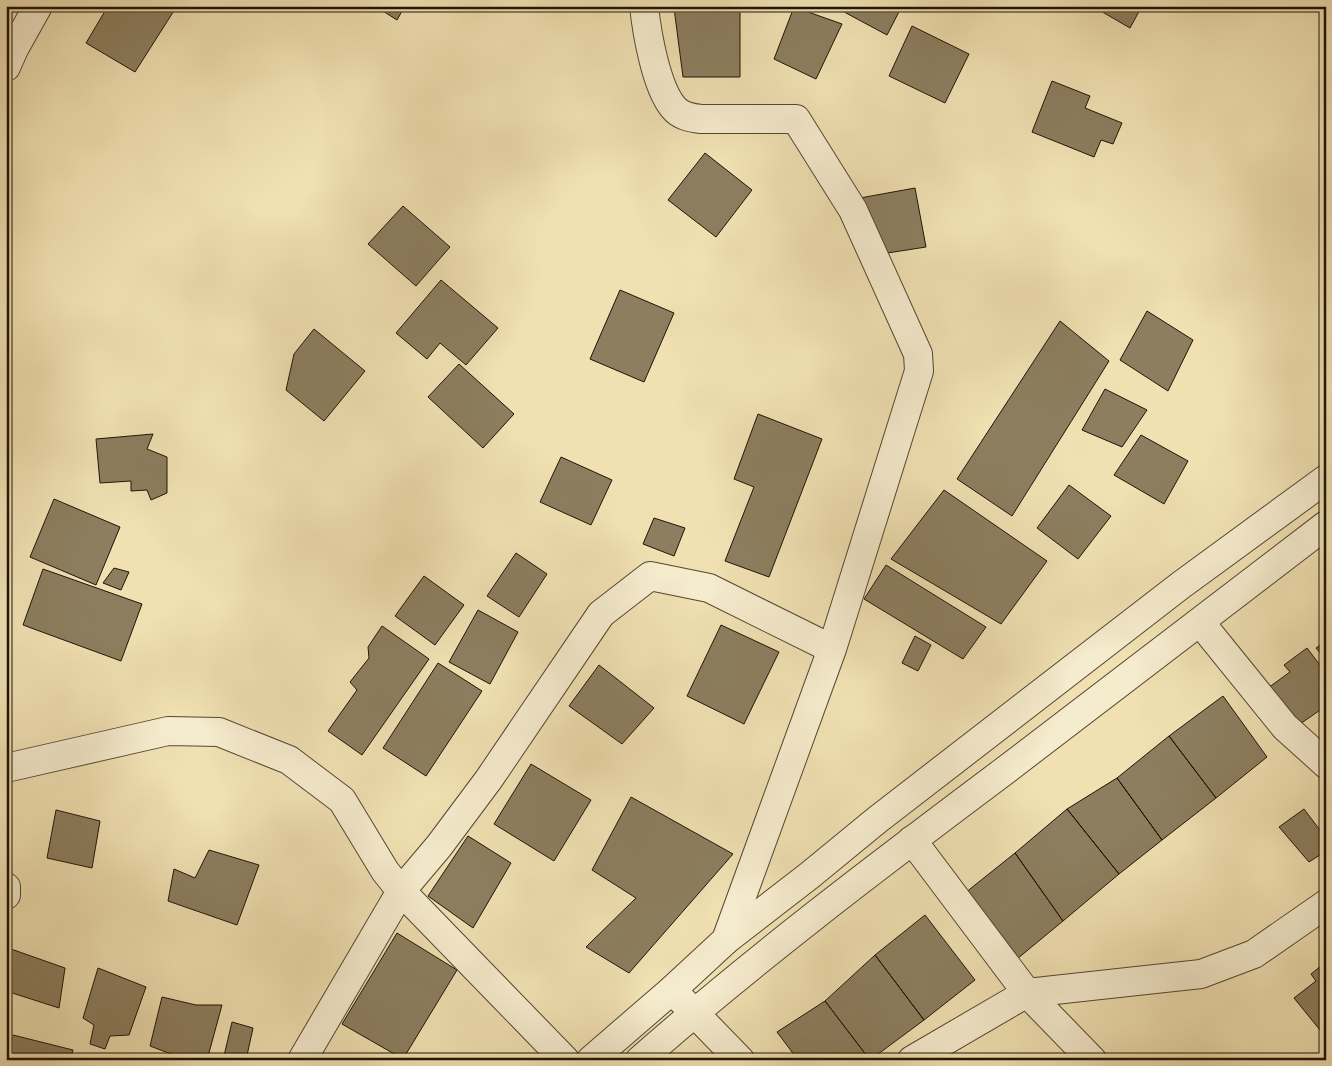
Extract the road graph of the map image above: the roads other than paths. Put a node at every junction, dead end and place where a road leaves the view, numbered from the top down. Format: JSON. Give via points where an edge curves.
{"nodes":[{"id":1,"x":38,"y":6,"type":"edge"},
{"id":2,"x":644,"y":6,"type":"edge"},
{"id":3,"x":6,"y":67,"type":"edge"},
{"id":4,"x":1326,"y":479,"type":"edge"},
{"id":5,"x":1326,"y":525,"type":"edge"},
{"id":6,"x":1200,"y":622,"type":"junction"},
{"id":7,"x":832,"y":649,"type":"junction"},
{"id":8,"x":1326,"y":764,"type":"edge"},
{"id":9,"x":6,"y":768,"type":"edge"},
{"id":10,"x":912,"y":840,"type":"junction"},
{"id":11,"x":6,"y":887,"type":"edge"},
{"id":12,"x":401,"y":891,"type":"junction"},
{"id":13,"x":6,"y":895,"type":"edge"},
{"id":14,"x":1326,"y":904,"type":"edge"},
{"id":15,"x":726,"y":940,"type":"junction"},
{"id":16,"x":672,"y":990,"type":"junction"},
{"id":17,"x":1027,"y":993,"type":"junction"},
{"id":18,"x":694,"y":1013,"type":"junction"},
{"id":19,"x":302,"y":1060,"type":"edge"},
{"id":20,"x":565,"y":1060,"type":"edge"},
{"id":21,"x":590,"y":1060,"type":"edge"},
{"id":22,"x":640,"y":1060,"type":"edge"},
{"id":23,"x":740,"y":1060,"type":"edge"},
{"id":24,"x":912,"y":1060,"type":"edge"},
{"id":25,"x":1092,"y":1060,"type":"edge"}],
"edges":[{"from":1,"to":3,"type":"street"},
{"from":2,"to":7,"type":"street","via":[[663,92],[674,108],[686,117],[701,120],[796,119],[853,210],[918,354],[919,371]]},
{"from":4,"to":15,"type":"street","via":[[1173,591]]},
{"from":5,"to":6,"type":"street"},
{"from":6,"to":8,"type":"street","via":[[1285,727]]},
{"from":6,"to":10,"type":"street"},
{"from":7,"to":12,"type":"street","via":[[709,588],[650,576],[601,614],[489,779]]},
{"from":7,"to":15,"type":"street"},
{"from":9,"to":12,"type":"street","via":[[168,731],[219,732],[289,760],[342,800],[385,871]]},
{"from":10,"to":17,"type":"street"},
{"from":10,"to":18,"type":"street"},
{"from":11,"to":13,"type":"street"},
{"from":12,"to":19,"type":"street"},
{"from":12,"to":20,"type":"street"},
{"from":14,"to":17,"type":"street","via":[[1254,954],[1201,974]]},
{"from":15,"to":16,"type":"street"},
{"from":16,"to":18,"type":"street"},
{"from":16,"to":21,"type":"street"},
{"from":17,"to":24,"type":"street"},
{"from":17,"to":25,"type":"street"},
{"from":18,"to":22,"type":"street"},
{"from":18,"to":23,"type":"street"}]}
